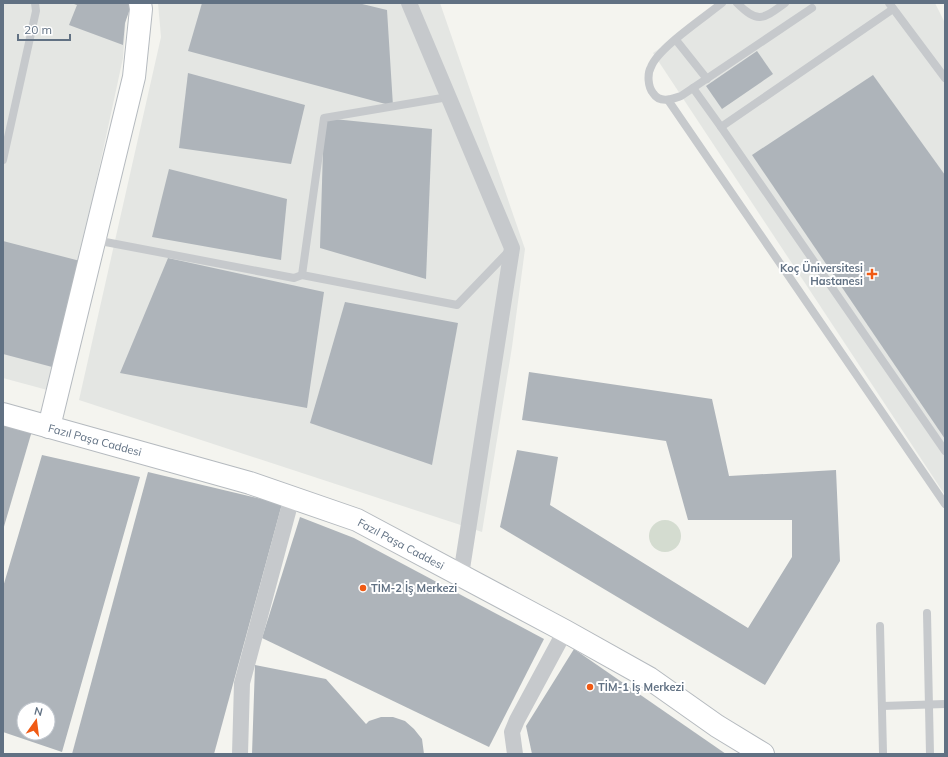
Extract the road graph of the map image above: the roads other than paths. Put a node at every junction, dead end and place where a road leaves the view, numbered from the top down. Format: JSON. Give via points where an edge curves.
{"nodes":[{"id":1,"x":35,"y":3,"type":"edge"},
{"id":2,"x":140,"y":3,"type":"edge"},
{"id":3,"x":409,"y":3,"type":"edge"},
{"id":4,"x":722,"y":3,"type":"edge"},
{"id":5,"x":737,"y":3,"type":"edge"},
{"id":6,"x":785,"y":3,"type":"edge"},
{"id":7,"x":891,"y":6,"type":"edge"},
{"id":8,"x":812,"y":8,"type":"dead end"},
{"id":9,"x":676,"y":40,"type":"junction"},
{"id":10,"x":945,"y":78,"type":"edge"},
{"id":11,"x":707,"y":79,"type":"junction"},
{"id":12,"x":693,"y":88,"type":"junction"},
{"id":13,"x":448,"y":97,"type":"junction"},
{"id":14,"x":668,"y":100,"type":"junction"},
{"id":15,"x":721,"y":127,"type":"junction"},
{"id":16,"x":3,"y":160,"type":"edge"},
{"id":17,"x":94,"y":240,"type":"junction"},
{"id":18,"x":512,"y":248,"type":"junction"},
{"id":19,"x":302,"y":275,"type":"junction"},
{"id":20,"x":3,"y":414,"type":"edge"},
{"id":21,"x":49,"y":427,"type":"junction"},
{"id":22,"x":945,"y":451,"type":"edge"},
{"id":23,"x":292,"y":497,"type":"junction"},
{"id":24,"x":945,"y":504,"type":"edge"},
{"id":25,"x":461,"y":575,"type":"junction"},
{"id":26,"x":927,"y":613,"type":"dead end"},
{"id":27,"x":880,"y":626,"type":"dead end"},
{"id":28,"x":565,"y":631,"type":"junction"},
{"id":29,"x":945,"y":704,"type":"edge"},
{"id":30,"x":929,"y":705,"type":"junction"},
{"id":31,"x":882,"y":706,"type":"junction"},
{"id":32,"x":883,"y":753,"type":"edge"},
{"id":33,"x":240,"y":754,"type":"edge"},
{"id":34,"x":515,"y":754,"type":"edge"},
{"id":35,"x":763,"y":754,"type":"edge"},
{"id":36,"x":930,"y":754,"type":"edge"}],
"edges":[{"from":1,"to":16,"type":"lane","via":[[36,11]]},
{"from":2,"to":17,"type":"street","via":[[134,77]]},
{"from":3,"to":13,"type":"street"},
{"from":4,"to":9,"type":"lane"},
{"from":5,"to":6,"type":"lane","via":[[751,15],[762,17]]},
{"from":7,"to":10,"type":"lane"},
{"from":7,"to":15,"type":"lane"},
{"from":8,"to":11,"type":"lane"},
{"from":9,"to":11,"type":"lane"},
{"from":9,"to":14,"type":"lane","via":[[660,53],[650,67],[649,85],[653,94]]},
{"from":11,"to":12,"type":"lane"},
{"from":12,"to":14,"type":"lane","via":[[681,96]]},
{"from":12,"to":15,"type":"lane"},
{"from":13,"to":18,"type":"street"},
{"from":13,"to":19,"type":"lane","via":[[324,118]]},
{"from":14,"to":24,"type":"lane"},
{"from":15,"to":22,"type":"lane"},
{"from":17,"to":19,"type":"lane","via":[[294,278]]},
{"from":17,"to":21,"type":"street"},
{"from":18,"to":19,"type":"lane","via":[[457,305]]},
{"from":18,"to":25,"type":"street"},
{"from":20,"to":21,"type":"street","name":"Fazıl Paşa Caddesi"},
{"from":21,"to":23,"type":"street","name":"Fazıl Paşa Caddesi"},
{"from":23,"to":25,"type":"street","name":"Fazıl Paşa Caddesi","via":[[357,520]]},
{"from":23,"to":33,"type":"street","via":[[242,683]]},
{"from":25,"to":28,"type":"street","name":"Fazıl Paşa Caddesi"},
{"from":26,"to":30,"type":"lane"},
{"from":27,"to":31,"type":"lane"},
{"from":28,"to":34,"type":"street","via":[[512,732]]},
{"from":28,"to":35,"type":"street","name":"Fazıl Paşa Caddesi","via":[[649,678],[717,726]]},
{"from":29,"to":30,"type":"lane"},
{"from":30,"to":31,"type":"lane"},
{"from":30,"to":36,"type":"lane"},
{"from":31,"to":32,"type":"lane"}]}
